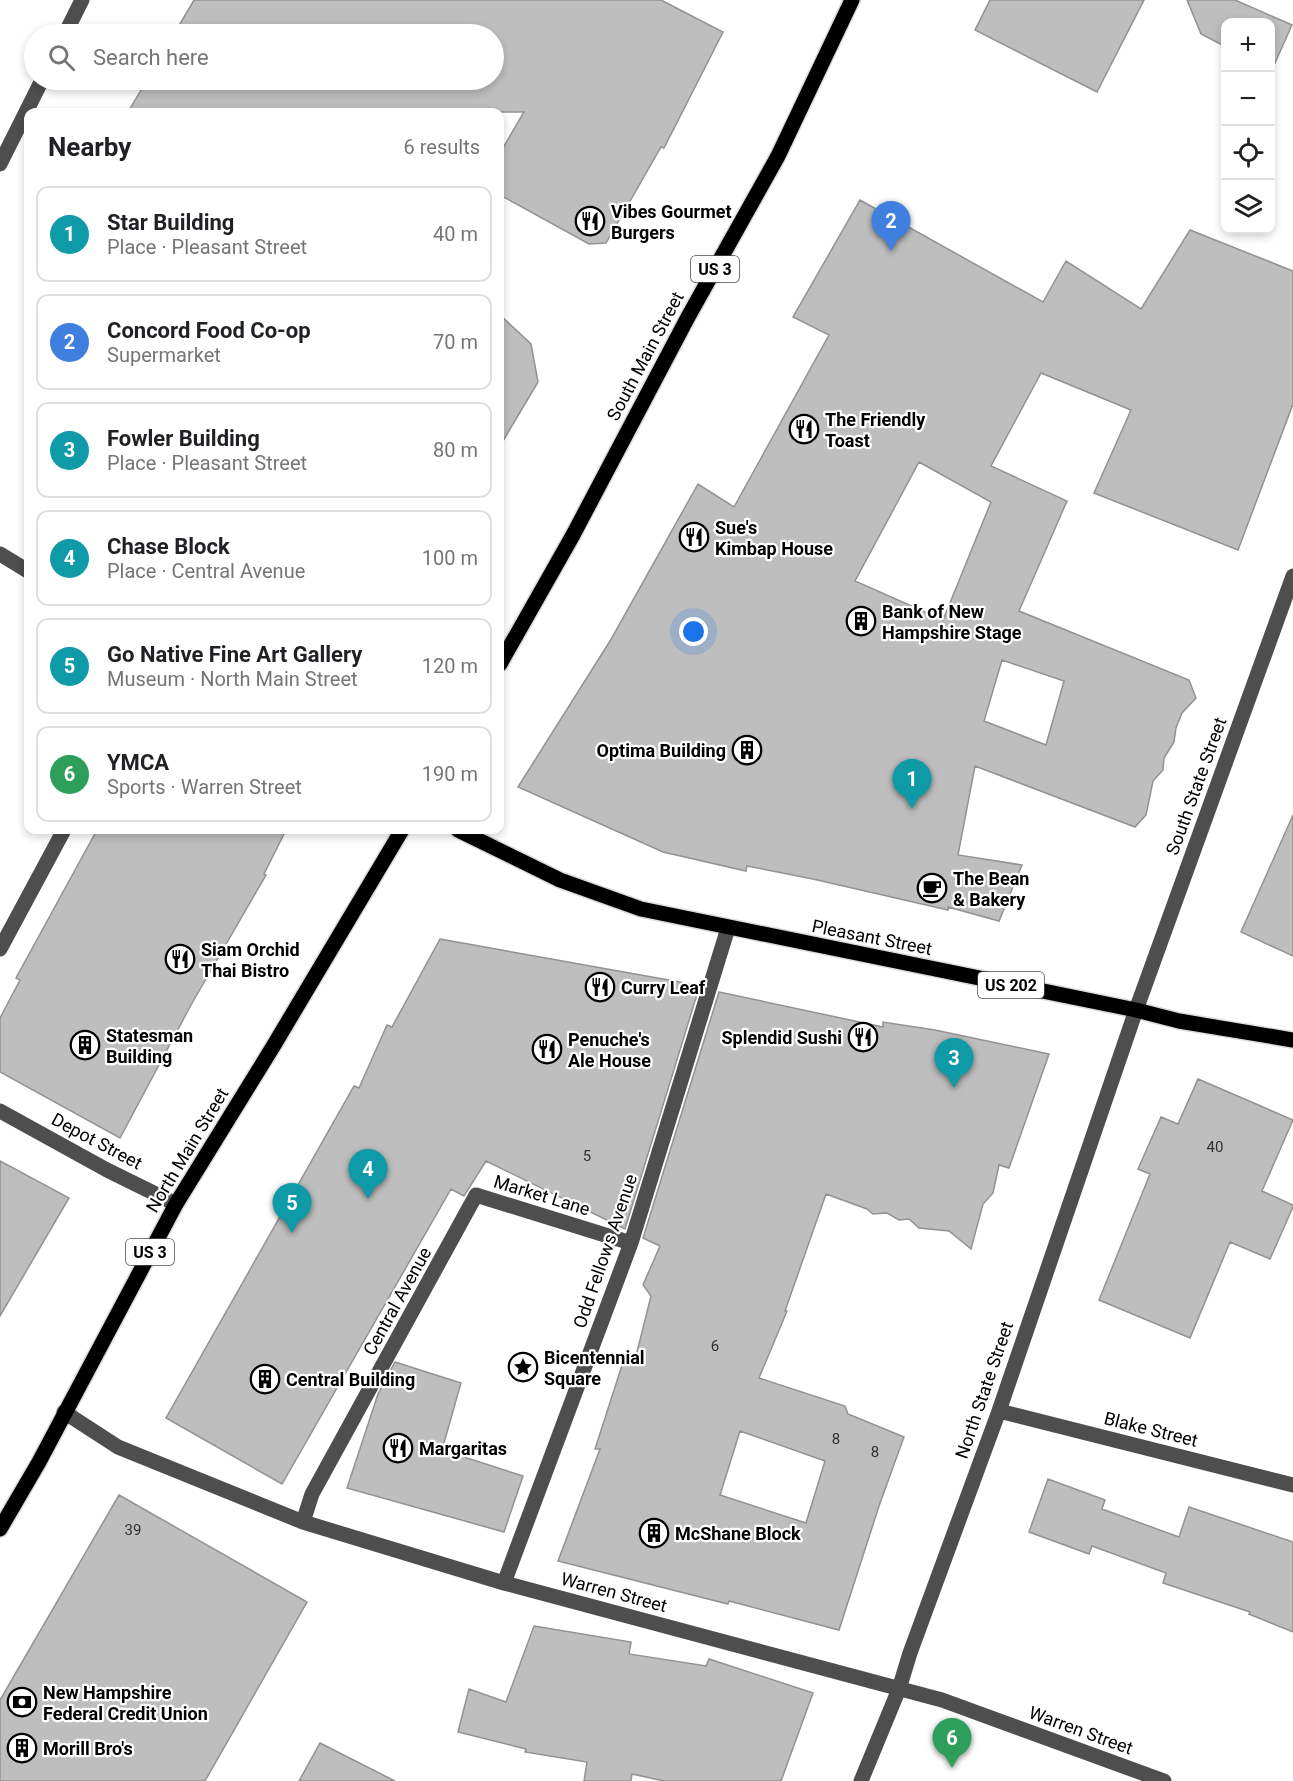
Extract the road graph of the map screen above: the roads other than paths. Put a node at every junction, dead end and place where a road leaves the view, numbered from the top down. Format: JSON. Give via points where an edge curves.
{"nodes":[{"id":1,"x":82,"y":0,"type":"edge"},
{"id":2,"x":852,"y":0,"type":"edge"},
{"id":3,"x":70,"y":24,"type":"edge"},
{"id":4,"x":37,"y":90,"type":"edge"},
{"id":5,"x":28,"y":108,"type":"edge"},
{"id":6,"x":24,"y":116,"type":"edge"},
{"id":7,"x":0,"y":164,"type":"edge"},
{"id":8,"x":0,"y":554,"type":"edge"},
{"id":9,"x":24,"y":569,"type":"edge"},
{"id":10,"x":1293,"y":576,"type":"edge"},
{"id":11,"x":504,"y":657,"type":"edge"},
{"id":12,"x":62,"y":834,"type":"edge"},
{"id":13,"x":400,"y":834,"type":"edge"},
{"id":14,"x":466,"y":834,"type":"edge"},
{"id":15,"x":728,"y":928,"type":"junction"},
{"id":16,"x":0,"y":949,"type":"edge"},
{"id":17,"x":1136,"y":1010,"type":"junction"},
{"id":18,"x":1293,"y":1040,"type":"edge"},
{"id":19,"x":0,"y":1112,"type":"edge"},
{"id":20,"x":476,"y":1195,"type":"joint"},
{"id":21,"x":176,"y":1204,"type":"junction"},
{"id":22,"x":631,"y":1243,"type":"junction"},
{"id":23,"x":999,"y":1411,"type":"junction"},
{"id":24,"x":64,"y":1412,"type":"junction"},
{"id":25,"x":1293,"y":1485,"type":"edge"},
{"id":26,"x":303,"y":1522,"type":"junction"},
{"id":27,"x":0,"y":1529,"type":"edge"},
{"id":28,"x":504,"y":1583,"type":"junction"},
{"id":29,"x":899,"y":1689,"type":"junction"},
{"id":30,"x":861,"y":1781,"type":"edge"},
{"id":31,"x":1164,"y":1781,"type":"edge"}],
"edges":[{"from":1,"to":3,"type":"street"},
{"from":2,"to":11,"type":"main road","name":"South Main Street","number":"US 3","via":[[778,156]]},
{"from":4,"to":5,"type":"street"},
{"from":6,"to":7,"type":"street"},
{"from":8,"to":9,"type":"street"},
{"from":10,"to":17,"type":"street","name":"South State Street"},
{"from":12,"to":16,"type":"street"},
{"from":13,"to":21,"type":"main road","name":"North Main Street","number":"US 3"},
{"from":14,"to":15,"type":"main road","name":"Pleasant Street","number":"US 202","via":[[570,884],[641,909]]},
{"from":15,"to":17,"type":"main road","name":"Pleasant Street","number":"US 202"},
{"from":15,"to":22,"type":"street","name":"Odd Fellows Avenue"},
{"from":17,"to":18,"type":"main road","name":"Pleasant Street","number":"US 202"},
{"from":17,"to":23,"type":"street","name":"North State Street"},
{"from":19,"to":21,"type":"street","name":"Depot Street"},
{"from":20,"to":22,"type":"street","name":"Market Lane"},
{"from":20,"to":26,"type":"street","name":"Central Avenue","via":[[312,1494]]},
{"from":21,"to":24,"type":"main road","name":"North Main Street","number":"US 3"},
{"from":22,"to":28,"type":"street","name":"Odd Fellows Avenue"},
{"from":23,"to":25,"type":"street","name":"Blake Street"},
{"from":23,"to":29,"type":"street","name":"North State Street"},
{"from":24,"to":26,"type":"street","name":"Warren Street","via":[[118,1447]]},
{"from":24,"to":27,"type":"main road","name":"North Main Street","number":"US 3"},
{"from":26,"to":28,"type":"street","name":"Warren Street"},
{"from":28,"to":29,"type":"street","name":"Warren Street"},
{"from":29,"to":30,"type":"street","name":"North State Street"},
{"from":29,"to":31,"type":"street","name":"Warren Street","via":[[968,1709]]}]}
